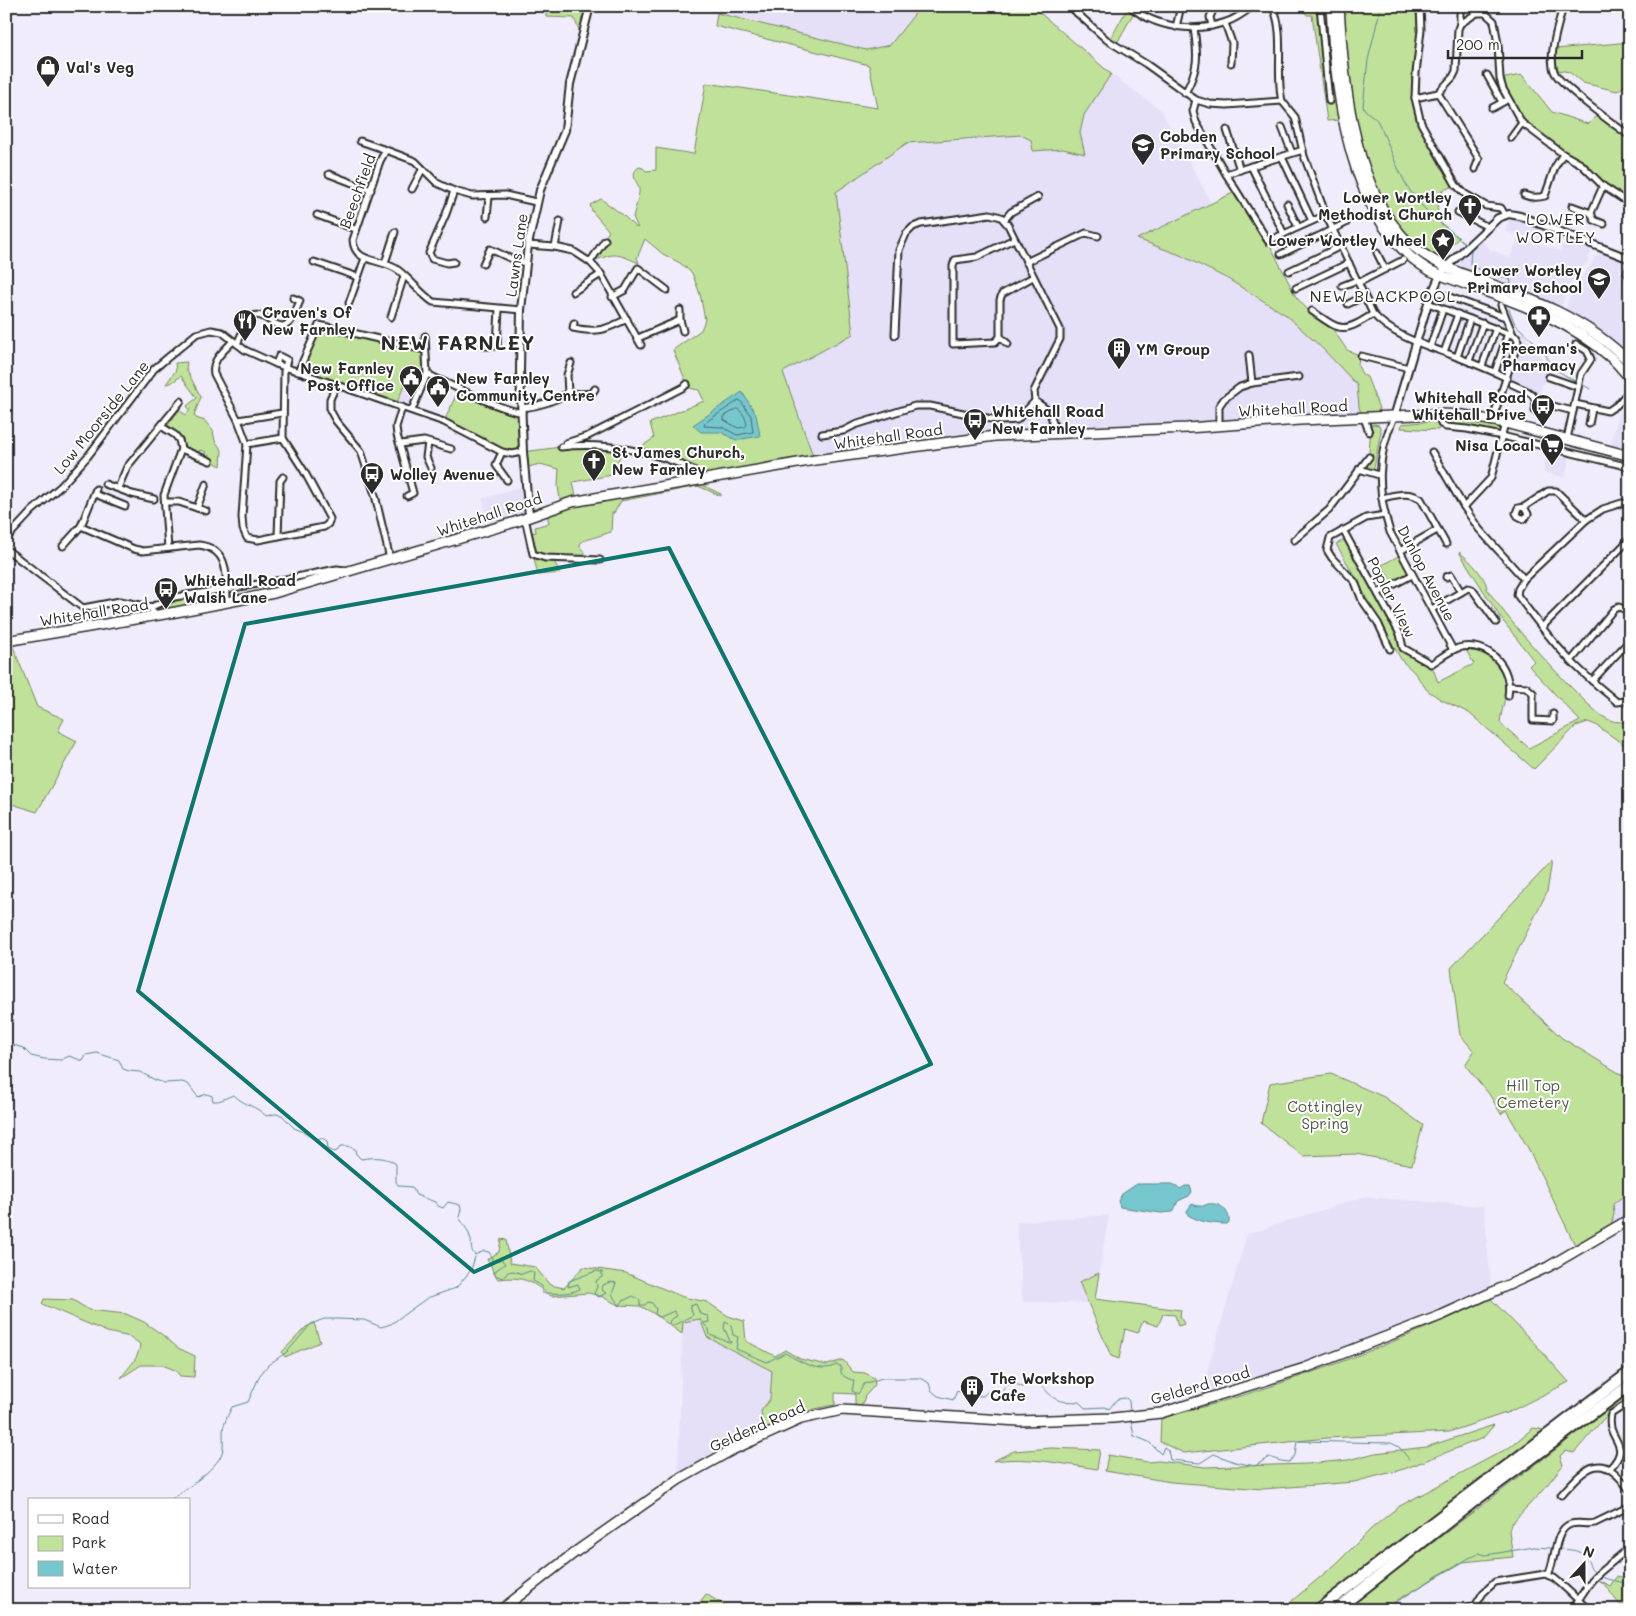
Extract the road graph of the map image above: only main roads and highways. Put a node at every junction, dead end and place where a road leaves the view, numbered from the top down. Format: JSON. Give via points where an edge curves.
{"nodes":[{"id":1,"x":1331,"y":6,"type":"edge"},
{"id":2,"x":1339,"y":6,"type":"edge"},
{"id":3,"x":1426,"y":255,"type":"junction"},
{"id":4,"x":1447,"y":266,"type":"junction"},
{"id":5,"x":1440,"y":275,"type":"junction"},
{"id":6,"x":1454,"y":280,"type":"junction"},
{"id":7,"x":1630,"y":363,"type":"edge"},
{"id":8,"x":1630,"y":378,"type":"edge"},
{"id":9,"x":1630,"y":456,"type":"edge"},
{"id":10,"x":6,"y":641,"type":"edge"},
{"id":11,"x":1630,"y":1219,"type":"edge"},
{"id":12,"x":1630,"y":1372,"type":"edge"},
{"id":13,"x":1630,"y":1385,"type":"edge"},
{"id":14,"x":1558,"y":1433,"type":"junction"},
{"id":15,"x":1549,"y":1440,"type":"junction"},
{"id":16,"x":501,"y":1610,"type":"edge"},
{"id":17,"x":1318,"y":1610,"type":"edge"},
{"id":18,"x":1336,"y":1610,"type":"edge"}],
"edges":[{"from":1,"to":5,"type":"main road","via":[[1333,48],[1344,122],[1364,191],[1396,243],[1419,264]]},
{"from":2,"to":3,"type":"main road","via":[[1348,97],[1365,168],[1378,203],[1388,218]]},
{"from":3,"to":4,"type":"main road"},
{"from":3,"to":5,"type":"main road"},
{"from":4,"to":6,"type":"main road"},
{"from":4,"to":7,"type":"main road","via":[[1565,315],[1615,347]]},
{"from":5,"to":6,"type":"main road"},
{"from":6,"to":8,"type":"main road","via":[[1555,319],[1600,348]]},
{"from":9,"to":10,"type":"main road","name":"Whitehall Road","via":[[1505,423],[1440,414],[986,437],[815,460],[572,502],[274,593]]},
{"from":11,"to":16,"type":"main road","name":"Gelderd Road","via":[[1548,1266],[1442,1315],[1304,1368],[1161,1413],[1019,1421],[842,1410],[801,1419],[732,1450],[678,1480],[574,1553]]},
{"from":12,"to":14,"type":"highway"},
{"from":13,"to":14,"type":"highway"},
{"from":14,"to":15,"type":"highway"},
{"from":15,"to":17,"type":"highway"},
{"from":15,"to":18,"type":"highway"}]}
